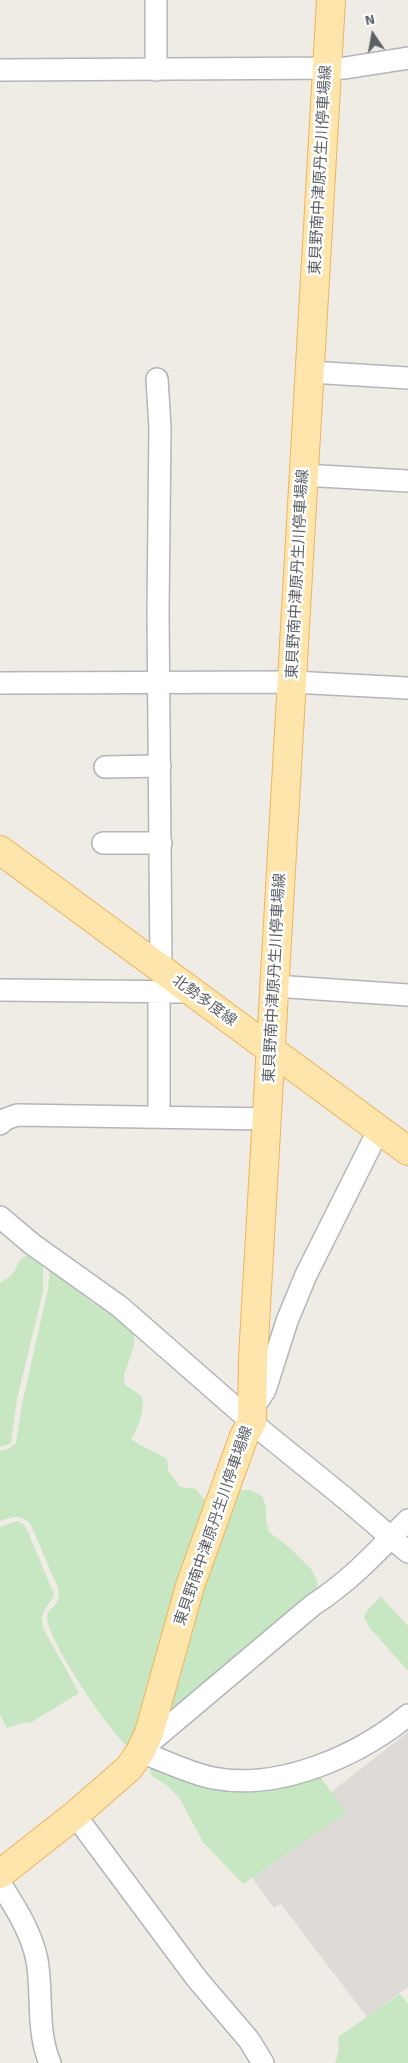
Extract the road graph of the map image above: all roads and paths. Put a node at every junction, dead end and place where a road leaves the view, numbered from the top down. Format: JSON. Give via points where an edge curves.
{"nodes":[{"id":1,"x":156,"y":0,"type":"edge"},
{"id":2,"x":331,"y":0,"type":"edge"},
{"id":3,"x":408,"y":58,"type":"edge"},
{"id":4,"x":327,"y":68,"type":"junction"},
{"id":5,"x":0,"y":70,"type":"edge"},
{"id":6,"x":156,"y":70,"type":"junction"},
{"id":7,"x":310,"y":372,"type":"junction"},
{"id":8,"x":408,"y":378,"type":"edge"},
{"id":9,"x":158,"y":379,"type":"dead end"},
{"id":10,"x":303,"y":475,"type":"junction"},
{"id":11,"x":408,"y":481,"type":"edge"},
{"id":12,"x":292,"y":682,"type":"junction"},
{"id":13,"x":0,"y":683,"type":"edge"},
{"id":14,"x":159,"y":683,"type":"junction"},
{"id":15,"x":408,"y":688,"type":"edge"},
{"id":16,"x":160,"y":766,"type":"junction"},
{"id":17,"x":105,"y":767,"type":"dead end"},
{"id":18,"x":103,"y":843,"type":"dead end"},
{"id":19,"x":161,"y":843,"type":"junction"},
{"id":20,"x":0,"y":850,"type":"edge"},
{"id":21,"x":160,"y":980,"type":"junction"},
{"id":22,"x":274,"y":986,"type":"junction"},
{"id":23,"x":0,"y":990,"type":"edge"},
{"id":24,"x":408,"y":995,"type":"edge"},
{"id":25,"x":271,"y":1050,"type":"junction"},
{"id":26,"x":158,"y":1116,"type":"junction"},
{"id":27,"x":268,"y":1119,"type":"junction"},
{"id":28,"x":0,"y":1124,"type":"edge"},
{"id":29,"x":379,"y":1129,"type":"junction"},
{"id":30,"x":408,"y":1151,"type":"edge"},
{"id":31,"x":0,"y":1217,"type":"edge"},
{"id":32,"x":252,"y":1416,"type":"junction"},
{"id":33,"x":408,"y":1520,"type":"edge"},
{"id":34,"x":392,"y":1537,"type":"junction"},
{"id":35,"x":408,"y":1552,"type":"edge"},
{"id":36,"x":408,"y":1715,"type":"edge"},
{"id":37,"x":141,"y":1750,"type":"junction"},
{"id":38,"x":75,"y":1815,"type":"junction"},
{"id":39,"x":0,"y":1874,"type":"edge"},
{"id":40,"x":0,"y":1883,"type":"edge"},
{"id":41,"x":50,"y":2063,"type":"edge"},
{"id":42,"x":262,"y":2063,"type":"edge"}],
"edges":[{"from":1,"to":6,"type":"street"},
{"from":2,"to":4,"type":"main road","name":"東貝野南中津原丹生川停車場線"},
{"from":3,"to":4,"type":"street"},
{"from":4,"to":6,"type":"street"},
{"from":4,"to":7,"type":"main road","name":"東貝野南中津原丹生川停車場線"},
{"from":5,"to":6,"type":"street"},
{"from":7,"to":8,"type":"street"},
{"from":7,"to":10,"type":"main road","name":"東貝野南中津原丹生川停車場線"},
{"from":9,"to":14,"type":"street"},
{"from":10,"to":11,"type":"street"},
{"from":10,"to":12,"type":"main road","name":"東貝野南中津原丹生川停車場線"},
{"from":12,"to":14,"type":"street"},
{"from":12,"to":15,"type":"street"},
{"from":12,"to":22,"type":"main road","name":"東貝野南中津原丹生川停車場線"},
{"from":13,"to":14,"type":"street"},
{"from":14,"to":16,"type":"street"},
{"from":16,"to":17,"type":"street"},
{"from":16,"to":19,"type":"street"},
{"from":18,"to":19,"type":"street"},
{"from":19,"to":21,"type":"street"},
{"from":20,"to":21,"type":"main road","name":"北勢多度線"},
{"from":21,"to":23,"type":"street"},
{"from":21,"to":25,"type":"main road","name":"北勢多度線","via":[[192,992]]},
{"from":21,"to":26,"type":"street"},
{"from":22,"to":24,"type":"street"},
{"from":22,"to":25,"type":"main road","name":"東貝野南中津原丹生川停車場線"},
{"from":25,"to":27,"type":"main road","name":"東貝野南中津原丹生川停車場線"},
{"from":25,"to":29,"type":"main road","name":"北勢多度線"},
{"from":26,"to":27,"type":"street"},
{"from":26,"to":28,"type":"street","via":[[17,1115]]},
{"from":27,"to":32,"type":"main road","name":"東貝野南中津原丹生川停車場線"},
{"from":29,"to":30,"type":"main road","name":"北勢多度線"},
{"from":29,"to":32,"type":"street","via":[[306,1275],[265,1390]]},
{"from":31,"to":32,"type":"street","via":[[119,1306]]},
{"from":32,"to":34,"type":"street"},
{"from":32,"to":37,"type":"main road","name":"東貝野南中津原丹生川停車場線","via":[[190,1586],[149,1732]]},
{"from":33,"to":34,"type":"street"},
{"from":34,"to":35,"type":"street"},
{"from":34,"to":37,"type":"street","via":[[333,1592],[312,1605]]},
{"from":36,"to":37,"type":"street","via":[[368,1743],[329,1763],[258,1781],[211,1778]]},
{"from":37,"to":38,"type":"main road","name":"東貝野南中津原丹生川停車場線","via":[[129,1768]]},
{"from":38,"to":39,"type":"main road","name":"東貝野南中津原丹生川停車場線"},
{"from":38,"to":42,"type":"street","via":[[198,1979],[250,2040]]},
{"from":40,"to":41,"type":"street","via":[[27,1927],[36,1958],[41,1994],[40,2023]]}]}
